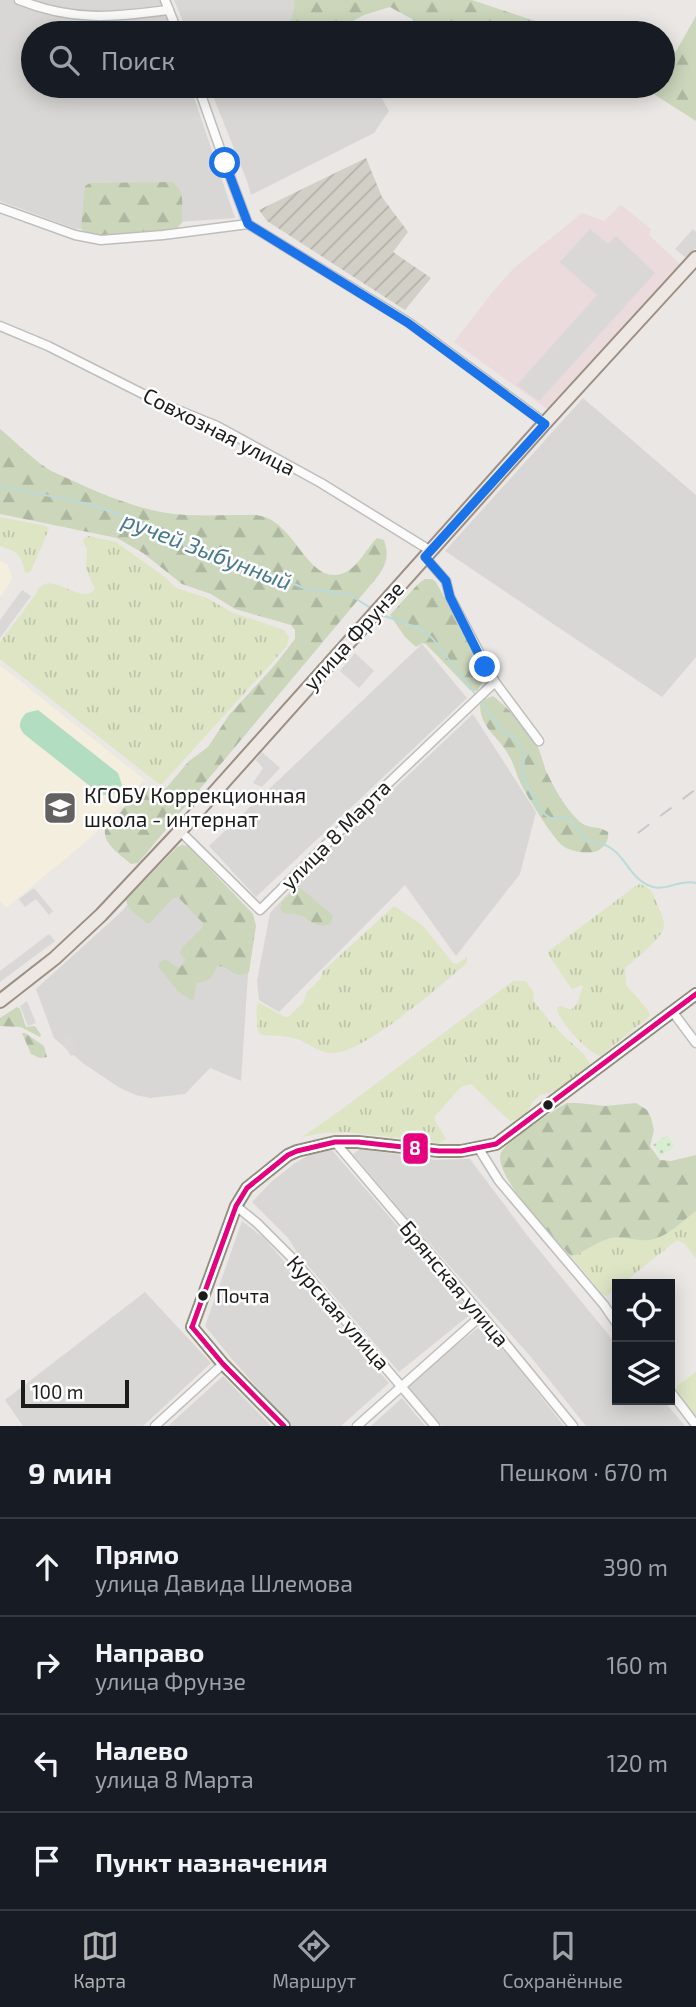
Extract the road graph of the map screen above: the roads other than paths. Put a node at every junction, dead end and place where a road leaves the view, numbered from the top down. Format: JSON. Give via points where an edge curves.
{"nodes":[{"id":1,"x":19,"y":0,"type":"edge"},
{"id":2,"x":165,"y":0,"type":"edge"},
{"id":3,"x":169,"y":10,"type":"junction"},
{"id":4,"x":173,"y":21,"type":"edge"},
{"id":5,"x":202,"y":98,"type":"edge"},
{"id":6,"x":0,"y":208,"type":"edge"},
{"id":7,"x":248,"y":224,"type":"junction"},
{"id":8,"x":696,"y":258,"type":"edge"},
{"id":9,"x":0,"y":326,"type":"edge"},
{"id":10,"x":545,"y":424,"type":"junction"},
{"id":11,"x":428,"y":554,"type":"junction"},
{"id":12,"x":495,"y":682,"type":"junction"},
{"id":13,"x":539,"y":741,"type":"dead end"},
{"id":14,"x":180,"y":831,"type":"junction"},
{"id":15,"x":696,"y":994,"type":"edge"},
{"id":16,"x":0,"y":1001,"type":"edge"},
{"id":17,"x":672,"y":1011,"type":"junction"},
{"id":18,"x":696,"y":1043,"type":"edge"},
{"id":19,"x":335,"y":1142,"type":"junction"},
{"id":20,"x":479,"y":1149,"type":"junction"},
{"id":21,"x":236,"y":1206,"type":"junction"},
{"id":22,"x":482,"y":1315,"type":"junction"},
{"id":23,"x":612,"y":1317,"type":"edge"},
{"id":24,"x":223,"y":1364,"type":"junction"},
{"id":25,"x":402,"y":1386,"type":"junction"},
{"id":26,"x":675,"y":1398,"type":"edge"},
{"id":27,"x":696,"y":1425,"type":"edge"},
{"id":28,"x":155,"y":1426,"type":"edge"},
{"id":29,"x":284,"y":1426,"type":"edge"},
{"id":30,"x":358,"y":1426,"type":"edge"},
{"id":31,"x":435,"y":1426,"type":"edge"},
{"id":32,"x":573,"y":1426,"type":"edge"}],
"edges":[{"from":1,"to":3,"type":"street","via":[[84,17]]},
{"from":2,"to":3,"type":"street"},
{"from":3,"to":4,"type":"street"},
{"from":5,"to":7,"type":"street"},
{"from":6,"to":7,"type":"street","via":[[101,240]]},
{"from":7,"to":10,"type":"street","via":[[408,323]]},
{"from":8,"to":10,"type":"main road","name":"улица Фрунзе"},
{"from":9,"to":11,"type":"street","name":"Совхозная улица","via":[[216,426],[321,483]]},
{"from":10,"to":11,"type":"main road","name":"улица Фрунзе"},
{"from":11,"to":12,"type":"street"},
{"from":11,"to":14,"type":"main road","name":"улица Фрунзе"},
{"from":12,"to":13,"type":"street"},
{"from":12,"to":14,"type":"street","name":"улица 8 Марта","via":[[260,910]]},
{"from":14,"to":16,"type":"main road","name":"улица Фрунзе","via":[[101,915]]},
{"from":15,"to":17,"type":"main road"},
{"from":17,"to":18,"type":"street"},
{"from":17,"to":20,"type":"main road","via":[[496,1144]]},
{"from":19,"to":20,"type":"main road","via":[[439,1151]]},
{"from":19,"to":21,"type":"main road","via":[[288,1155],[247,1188]]},
{"from":19,"to":22,"type":"street","name":"Брянская улица"},
{"from":20,"to":23,"type":"street","via":[[499,1181]]},
{"from":21,"to":24,"type":"main road","via":[[192,1327]]},
{"from":21,"to":25,"type":"street","name":"Курская улица","via":[[292,1258]]},
{"from":22,"to":25,"type":"street"},
{"from":22,"to":32,"type":"street","name":"Брянская улица"},
{"from":24,"to":28,"type":"street"},
{"from":24,"to":29,"type":"main road"},
{"from":25,"to":30,"type":"street"},
{"from":25,"to":31,"type":"street","name":"Курская улица"},
{"from":26,"to":27,"type":"street"}]}
